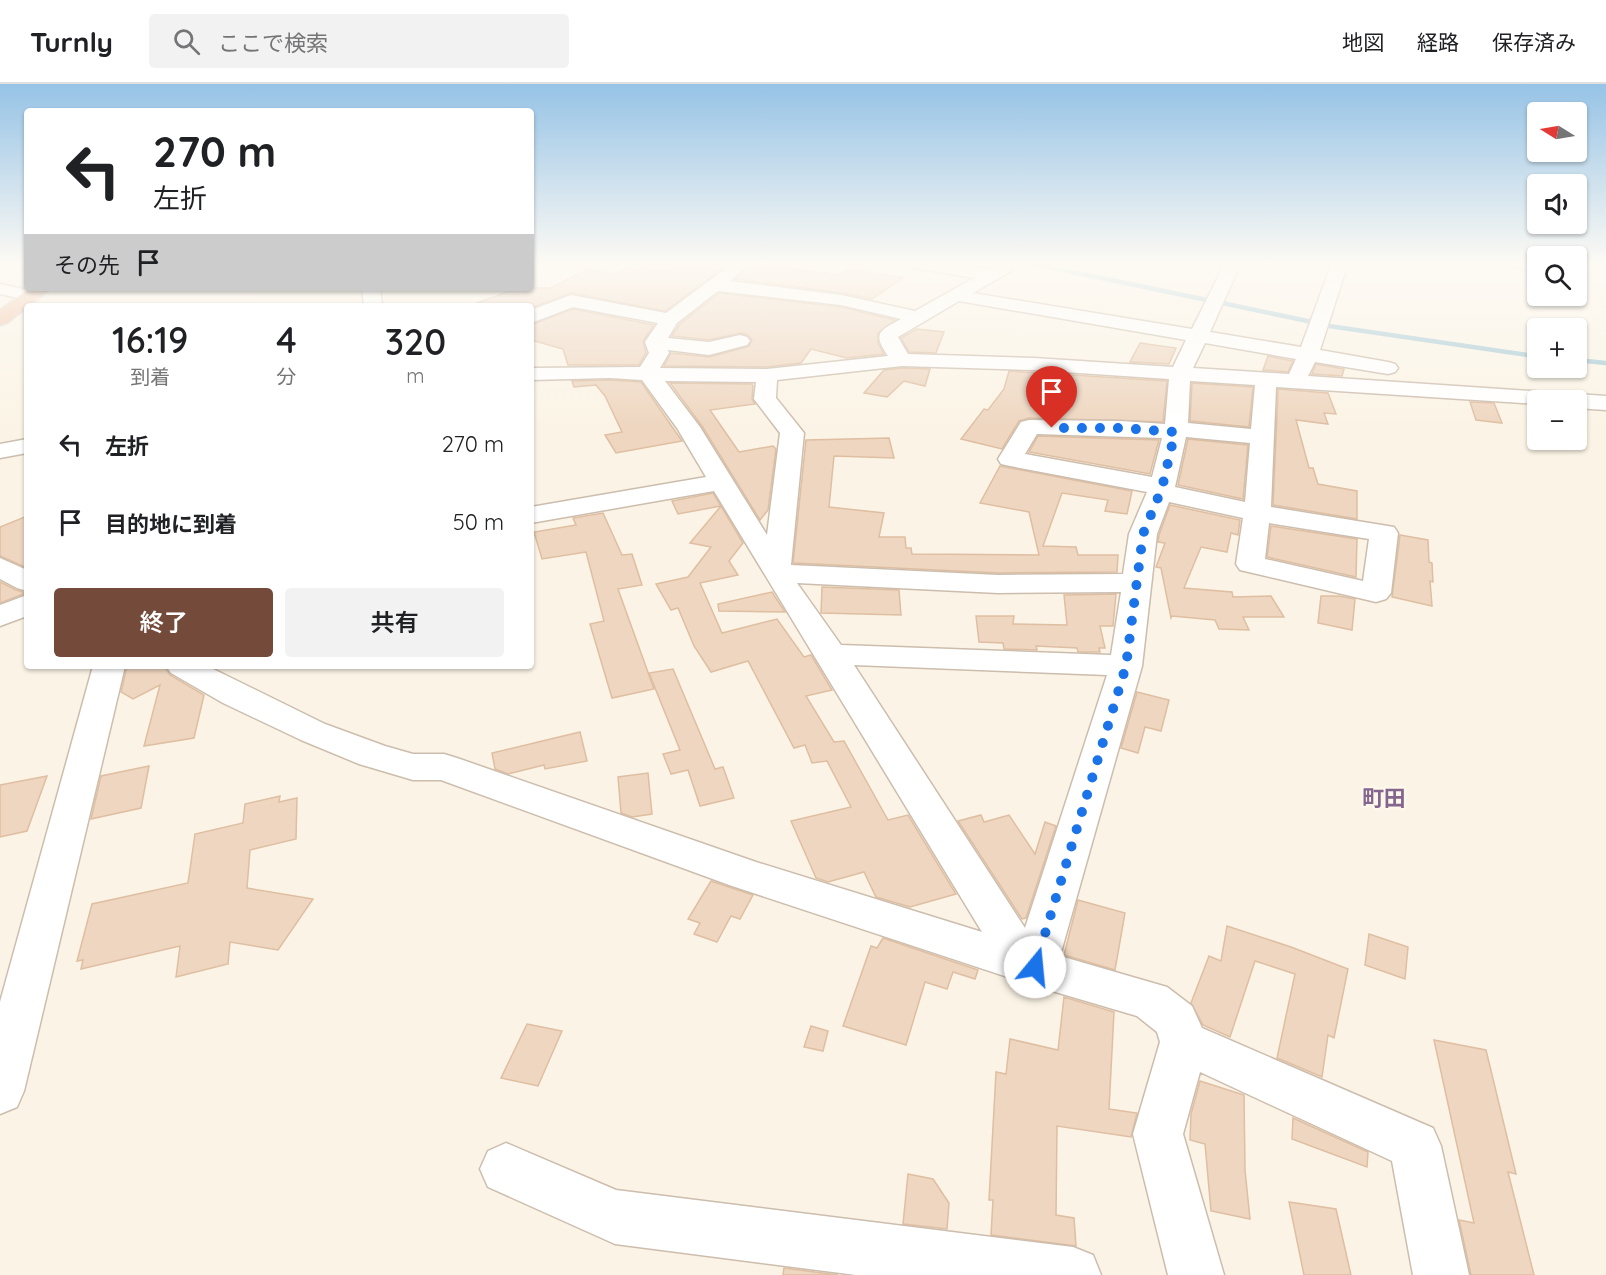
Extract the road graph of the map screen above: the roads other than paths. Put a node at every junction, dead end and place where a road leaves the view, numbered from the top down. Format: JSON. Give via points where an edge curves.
{"nodes":[{"id":1,"x":670,"y":319,"type":"edge"},
{"id":2,"x":916,"y":319,"type":"edge"},
{"id":3,"x":1091,"y":319,"type":"edge"},
{"id":4,"x":1207,"y":319,"type":"edge"},
{"id":5,"x":1321,"y":319,"type":"edge"},
{"id":6,"x":1198,"y":337,"type":"junction"},
{"id":7,"x":740,"y":341,"type":"dead end"},
{"id":8,"x":1308,"y":355,"type":"junction"},
{"id":9,"x":651,"y":357,"type":"junction"},
{"id":10,"x":902,"y":360,"type":"junction"},
{"id":11,"x":534,"y":374,"type":"edge"},
{"id":12,"x":1180,"y":374,"type":"junction"},
{"id":13,"x":767,"y":375,"type":"junction"},
{"id":14,"x":1266,"y":379,"type":"junction"},
{"id":15,"x":1295,"y":381,"type":"junction"},
{"id":16,"x":1527,"y":392,"type":"edge"},
{"id":17,"x":1527,"y":397,"type":"edge"},
{"id":18,"x":1587,"y":401,"type":"edge"},
{"id":19,"x":1606,"y":403,"type":"edge"},
{"id":20,"x":1175,"y":430,"type":"junction"},
{"id":21,"x":1262,"y":437,"type":"junction"},
{"id":22,"x":24,"y":447,"type":"edge"},
{"id":23,"x":0,"y":451,"type":"edge"},
{"id":24,"x":723,"y":482,"type":"junction"},
{"id":25,"x":1161,"y":490,"type":"junction"},
{"id":26,"x":1257,"y":513,"type":"junction"},
{"id":27,"x":534,"y":514,"type":"edge"},
{"id":28,"x":0,"y":567,"type":"edge"},
{"id":29,"x":776,"y":573,"type":"junction"},
{"id":30,"x":24,"y":580,"type":"edge"},
{"id":31,"x":1136,"y":583,"type":"junction"},
{"id":32,"x":24,"y":605,"type":"edge"},
{"id":33,"x":0,"y":617,"type":"edge"},
{"id":34,"x":831,"y":654,"type":"junction"},
{"id":35,"x":1126,"y":666,"type":"junction"},
{"id":36,"x":108,"y":669,"type":"edge"},
{"id":37,"x":187,"y":669,"type":"edge"},
{"id":38,"x":1029,"y":964,"type":"junction"},
{"id":39,"x":1184,"y":1042,"type":"junction"},
{"id":40,"x":0,"y":1091,"type":"edge"},
{"id":41,"x":506,"y":1169,"type":"dead end"},
{"id":42,"x":1073,"y":1275,"type":"edge"},
{"id":43,"x":1196,"y":1275,"type":"edge"},
{"id":44,"x":1201,"y":1275,"type":"edge"},
{"id":45,"x":1441,"y":1275,"type":"edge"}],
"edges":[{"from":1,"to":9,"type":"street"},
{"from":2,"to":10,"type":"street","via":[[888,336]]},
{"from":3,"to":6,"type":"street"},
{"from":4,"to":6,"type":"street"},
{"from":5,"to":8,"type":"street"},
{"from":6,"to":8,"type":"street"},
{"from":6,"to":12,"type":"street"},
{"from":7,"to":9,"type":"street","via":[[709,350]]},
{"from":8,"to":15,"type":"street"},
{"from":8,"to":16,"type":"street"},
{"from":9,"to":11,"type":"street"},
{"from":9,"to":13,"type":"street","via":[[684,376]]},
{"from":9,"to":24,"type":"street"},
{"from":10,"to":12,"type":"street"},
{"from":10,"to":13,"type":"street"},
{"from":12,"to":14,"type":"street"},
{"from":12,"to":20,"type":"street"},
{"from":13,"to":29,"type":"street","via":[[765,399],[792,433]]},
{"from":14,"to":15,"type":"street"},
{"from":14,"to":21,"type":"street"},
{"from":15,"to":17,"type":"street"},
{"from":18,"to":19,"type":"street"},
{"from":20,"to":21,"type":"street"},
{"from":20,"to":25,"type":"street"},
{"from":20,"to":25,"type":"street","via":[[1029,427],[1010,459]]},
{"from":21,"to":26,"type":"street"},
{"from":22,"to":23,"type":"street"},
{"from":24,"to":27,"type":"street"},
{"from":24,"to":29,"type":"street"},
{"from":25,"to":26,"type":"street"},
{"from":25,"to":31,"type":"street","via":[[1143,534]]},
{"from":26,"to":26,"type":"street","via":[[1384,533],[1376,593],[1250,564]]},
{"from":28,"to":30,"type":"street"},
{"from":29,"to":31,"type":"street","via":[[998,584]]},
{"from":29,"to":34,"type":"street"},
{"from":31,"to":35,"type":"street"},
{"from":32,"to":33,"type":"street"},
{"from":34,"to":35,"type":"street"},
{"from":34,"to":38,"type":"street"},
{"from":35,"to":38,"type":"street"},
{"from":36,"to":40,"type":"street"},
{"from":37,"to":38,"type":"street","via":[[294,723],[372,755],[412,767],[444,767],[746,874]]},
{"from":38,"to":39,"type":"street","via":[[1151,1001],[1176,1020]]},
{"from":39,"to":43,"type":"street","via":[[1158,1134]]},
{"from":39,"to":45,"type":"street","via":[[1415,1146]]},
{"from":41,"to":42,"type":"street","via":[[615,1217]]},
{"from":43,"to":44,"type":"street"}]}
